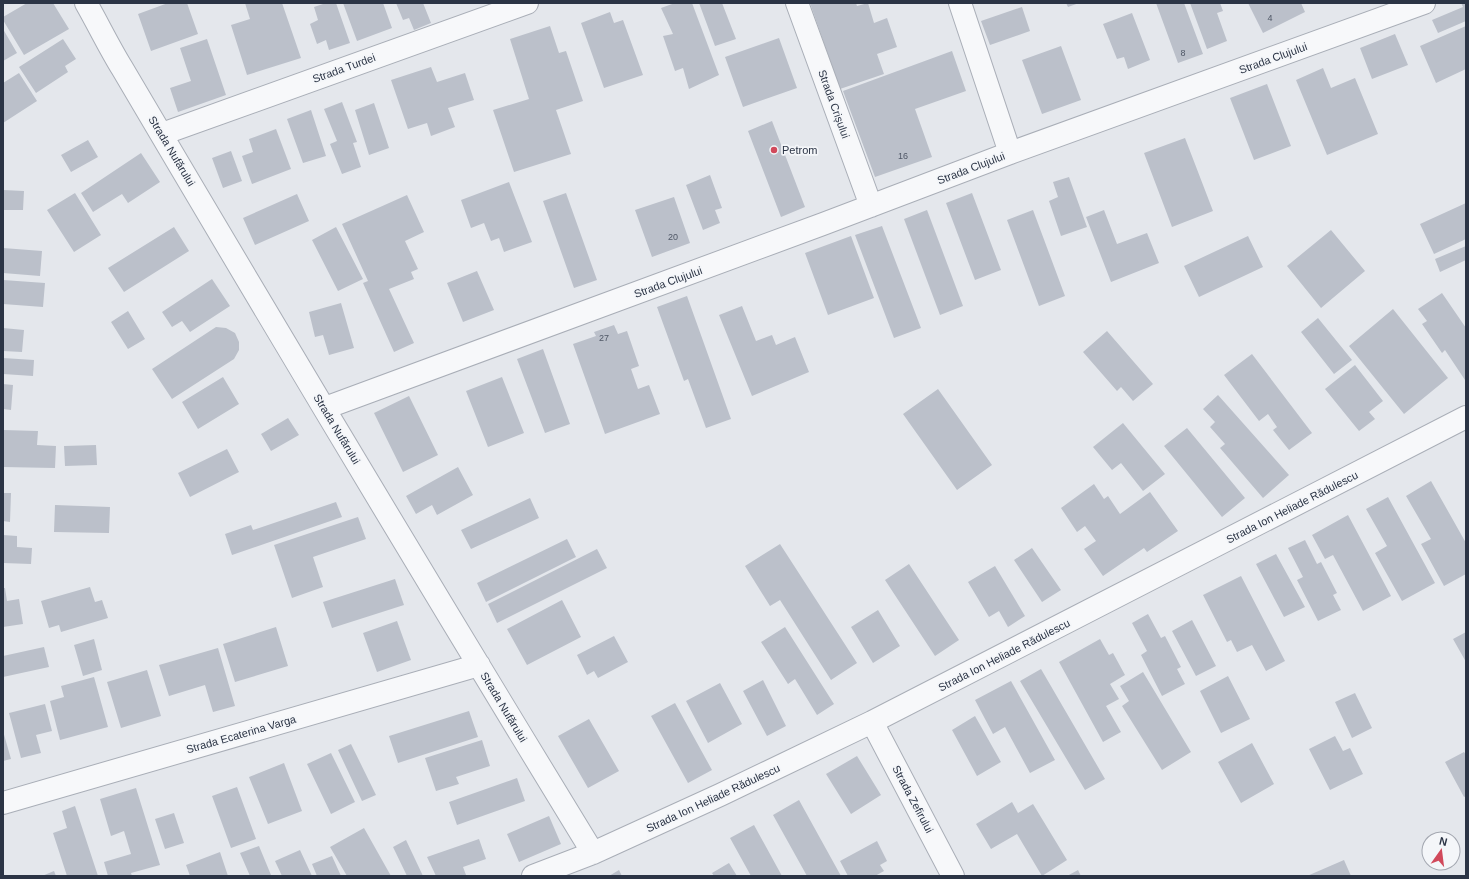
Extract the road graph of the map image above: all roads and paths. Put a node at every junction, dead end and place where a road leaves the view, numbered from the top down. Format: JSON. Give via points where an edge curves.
{"nodes":[{"id":1,"x":527,"y":3,"type":"edge"},
{"id":2,"x":796,"y":3,"type":"edge"},
{"id":3,"x":960,"y":3,"type":"edge"},
{"id":4,"x":1424,"y":3,"type":"edge"},
{"id":5,"x":94,"y":5,"type":"edge"},
{"id":6,"x":162,"y":134,"type":"junction"},
{"id":7,"x":1010,"y":153,"type":"junction"},
{"id":8,"x":871,"y":206,"type":"junction"},
{"id":9,"x":325,"y":408,"type":"junction"},
{"id":10,"x":1466,"y":417,"type":"edge"},
{"id":11,"x":479,"y":665,"type":"junction"},
{"id":12,"x":872,"y":722,"type":"junction"},
{"id":13,"x":3,"y":804,"type":"edge"},
{"id":14,"x":594,"y":853,"type":"junction"},
{"id":15,"x":541,"y":875,"type":"edge"},
{"id":16,"x":953,"y":876,"type":"edge"}],
"edges":[{"from":1,"to":6,"type":"street","name":"Strada Turdei"},
{"from":2,"to":8,"type":"street","name":"Strada Crișului"},
{"from":3,"to":7,"type":"street","name":"Strada Clujului"},
{"from":4,"to":7,"type":"street","name":"Strada Clujului"},
{"from":5,"to":6,"type":"street","name":"Strada Nufărului","via":[[121,66]]},
{"from":6,"to":9,"type":"street","name":"Strada Nufărului"},
{"from":7,"to":8,"type":"street","name":"Strada Clujului"},
{"from":8,"to":9,"type":"street","name":"Strada Clujului"},
{"from":9,"to":11,"type":"street","name":"Strada Nufărului"},
{"from":10,"to":12,"type":"street","name":"Strada Ion Heliade Rădulescu"},
{"from":11,"to":13,"type":"street","name":"Strada Ecaterina Varga"},
{"from":11,"to":14,"type":"street","name":"Strada Nufărului"},
{"from":12,"to":14,"type":"street","name":"Strada Ion Heliade Rădulescu"},
{"from":12,"to":16,"type":"street","name":"Strada Zefirului"},
{"from":14,"to":15,"type":"street","name":"Strada Ion Heliade Rădulescu"}]}
